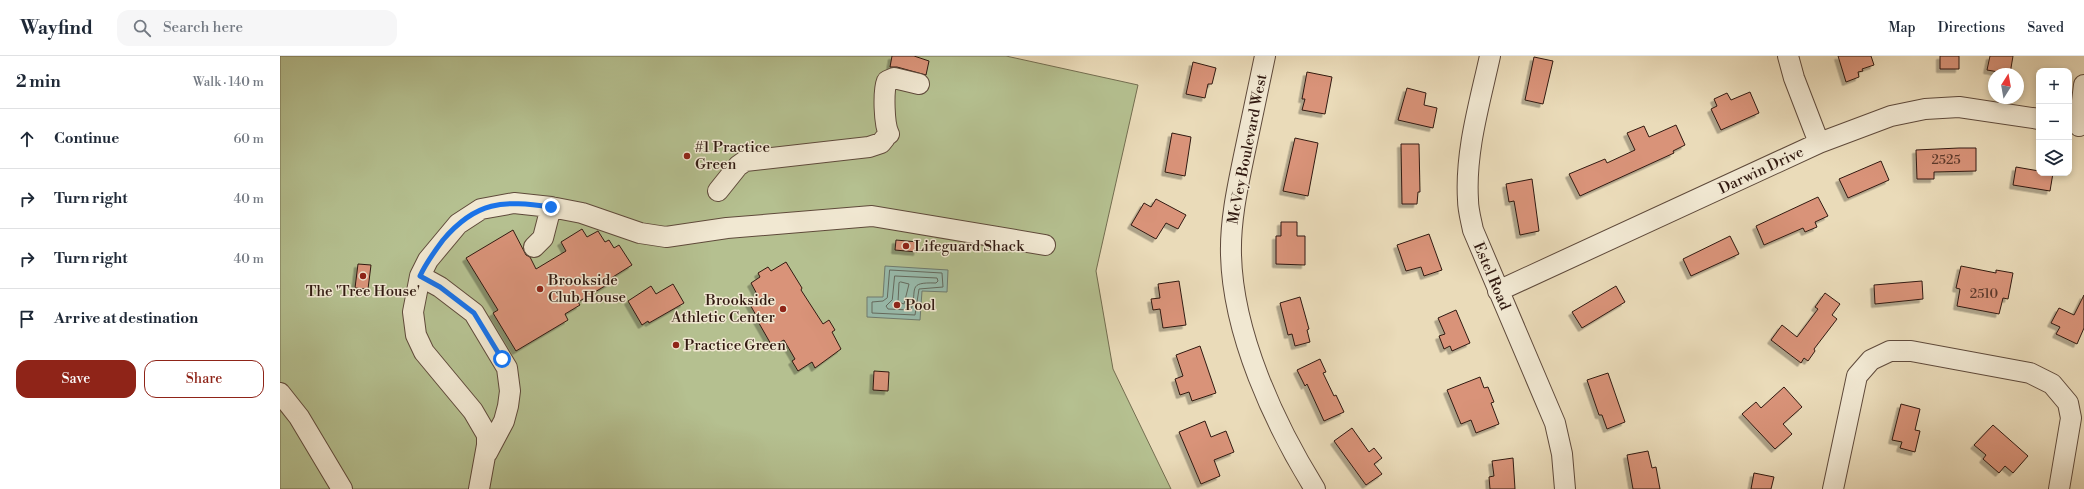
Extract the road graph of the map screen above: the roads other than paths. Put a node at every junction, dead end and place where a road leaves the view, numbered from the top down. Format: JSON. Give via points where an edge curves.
{"nodes":[{"id":1,"x":1265,"y":56,"type":"edge"},
{"id":2,"x":1490,"y":56,"type":"edge"},
{"id":3,"x":1788,"y":56,"type":"edge"},
{"id":4,"x":919,"y":84,"type":"dead end"},
{"id":5,"x":2084,"y":85,"type":"edge"},
{"id":6,"x":2036,"y":119,"type":"edge"},
{"id":7,"x":2077,"y":126,"type":"edge"},
{"id":8,"x":1819,"y":143,"type":"junction"},
{"id":9,"x":718,"y":191,"type":"dead end"},
{"id":10,"x":551,"y":207,"type":"junction"},
{"id":11,"x":1046,"y":246,"type":"dead end"},
{"id":12,"x":534,"y":247,"type":"dead end"},
{"id":13,"x":420,"y":276,"type":"junction"},
{"id":14,"x":1498,"y":291,"type":"junction"},
{"id":15,"x":280,"y":393,"type":"edge"},
{"id":16,"x":484,"y":458,"type":"junction"},
{"id":17,"x":342,"y":489,"type":"edge"},
{"id":18,"x":479,"y":489,"type":"edge"},
{"id":19,"x":1315,"y":489,"type":"edge"},
{"id":20,"x":1565,"y":489,"type":"edge"},
{"id":21,"x":1833,"y":489,"type":"edge"},
{"id":22,"x":2059,"y":489,"type":"edge"}],
"edges":[{"from":1,"to":19,"type":"street","name":"McVey Boulevard West","via":[[1232,222],[1230,255],[1234,292],[1249,352],[1263,387],[1298,462]]},
{"from":2,"to":14,"type":"street","name":"Estel Road","via":[[1475,122],[1468,172],[1468,200],[1473,230]]},
{"from":3,"to":8,"type":"street"},
{"from":4,"to":9,"type":"street","via":[[894,78],[887,81],[887,136],[881,143],[869,147],[745,161]]},
{"from":5,"to":7,"type":"street"},
{"from":6,"to":8,"type":"street","name":"Darwin Drive","via":[[1959,107],[1925,109],[1891,116]]},
{"from":8,"to":14,"type":"street","name":"Darwin Drive"},
{"from":10,"to":11,"type":"street","via":[[582,213],[640,234],[666,237],[727,228],[872,216]]},
{"from":10,"to":12,"type":"street","via":[[544,236]]},
{"from":10,"to":13,"type":"street","via":[[514,203],[477,210],[448,235],[428,260]]},
{"from":13,"to":16,"type":"street","via":[[412,312],[418,341],[428,358],[483,426],[488,440]]},
{"from":13,"to":16,"type":"street","via":[[440,287],[478,318],[509,374],[508,406],[504,421]]},
{"from":14,"to":20,"type":"street","name":"Estel Road","via":[[1555,423],[1562,454]]},
{"from":15,"to":17,"type":"street","via":[[299,417]]},
{"from":16,"to":18,"type":"street"},
{"from":21,"to":22,"type":"street","via":[[1857,376],[1871,360],[1890,351],[1911,351],[2030,373],[2052,384],[2068,402],[2071,418]]}]}
